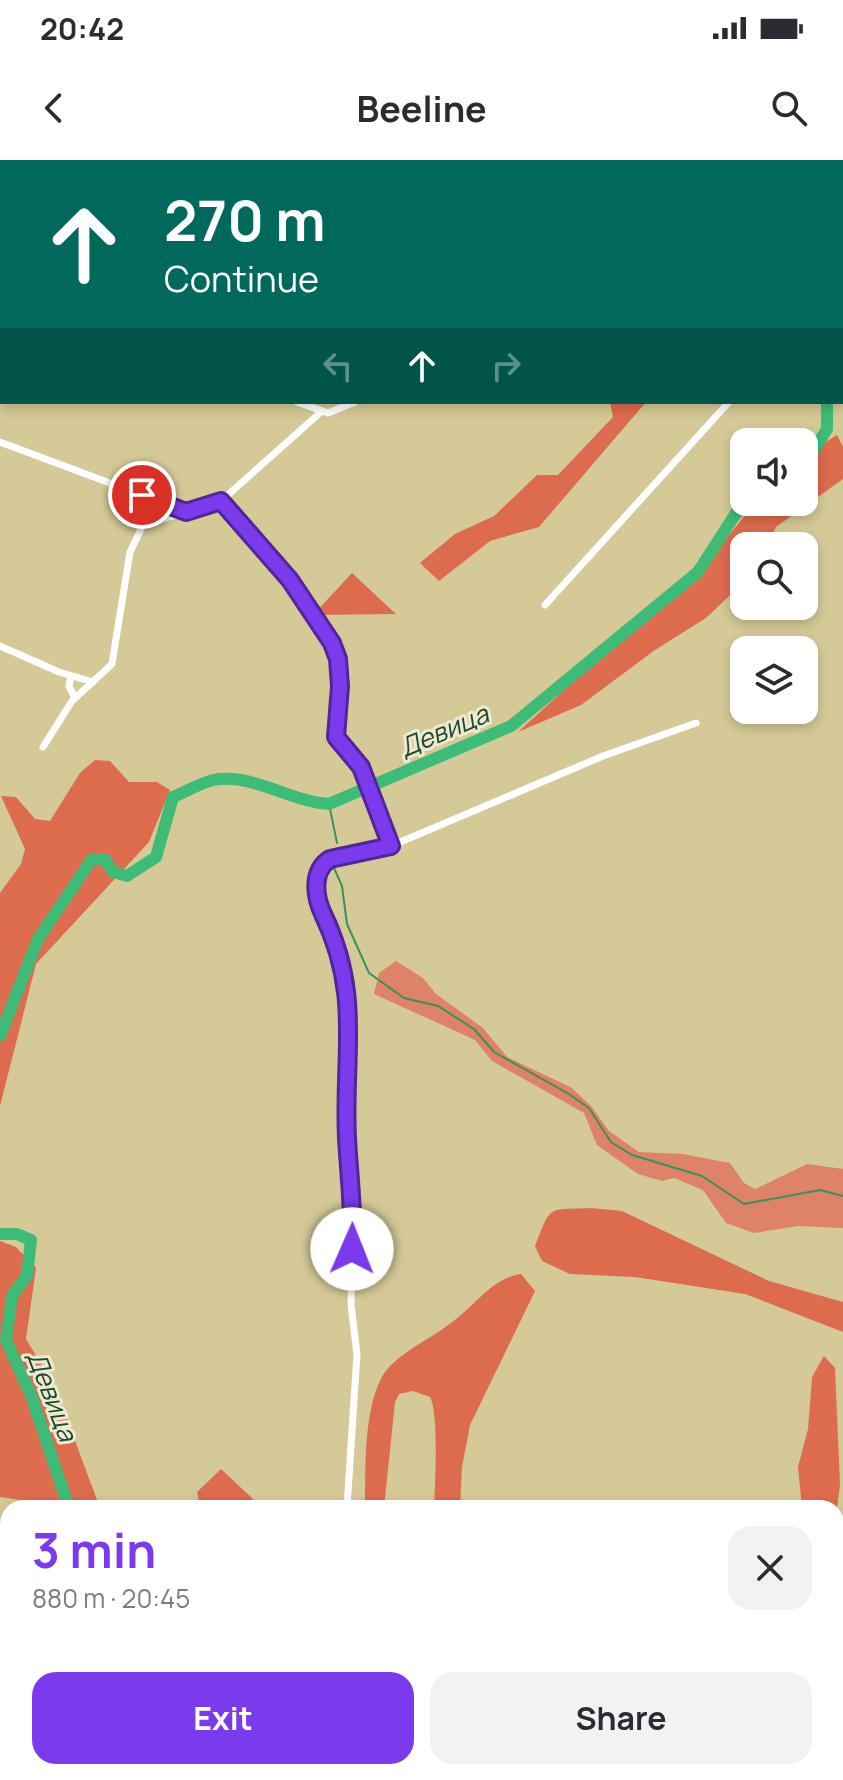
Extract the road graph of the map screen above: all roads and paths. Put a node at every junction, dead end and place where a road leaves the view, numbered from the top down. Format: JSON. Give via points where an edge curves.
{"nodes":[{"id":1,"x":302,"y":404,"type":"edge"},
{"id":2,"x":351,"y":404,"type":"edge"},
{"id":3,"x":727,"y":404,"type":"edge"},
{"id":4,"x":321,"y":412,"type":"junction"},
{"id":5,"x":0,"y":442,"type":"edge"},
{"id":6,"x":145,"y":498,"type":"junction"},
{"id":7,"x":221,"y":501,"type":"junction"},
{"id":8,"x":186,"y":512,"type":"junction"},
{"id":9,"x":143,"y":525,"type":"junction"},
{"id":10,"x":545,"y":605,"type":"dead end"},
{"id":11,"x":0,"y":646,"type":"edge"},
{"id":12,"x":71,"y":676,"type":"junction"},
{"id":13,"x":93,"y":682,"type":"junction"},
{"id":14,"x":75,"y":698,"type":"junction"},
{"id":15,"x":696,"y":723,"type":"dead end"},
{"id":16,"x":43,"y":747,"type":"dead end"},
{"id":17,"x":391,"y":846,"type":"junction"},
{"id":18,"x":348,"y":1500,"type":"edge"}],
"edges":[{"from":1,"to":4,"type":"street"},
{"from":2,"to":4,"type":"street"},
{"from":3,"to":10,"type":"street"},
{"from":4,"to":7,"type":"street"},
{"from":5,"to":6,"type":"street"},
{"from":6,"to":8,"type":"street"},
{"from":6,"to":9,"type":"street"},
{"from":7,"to":8,"type":"street"},
{"from":7,"to":17,"type":"street","via":[[290,580],[332,643],[340,686],[336,737],[361,767]]},
{"from":8,"to":9,"type":"street"},
{"from":9,"to":13,"type":"street","via":[[130,552],[112,664]]},
{"from":11,"to":12,"type":"street"},
{"from":12,"to":13,"type":"street"},
{"from":12,"to":14,"type":"street"},
{"from":13,"to":14,"type":"street"},
{"from":14,"to":16,"type":"street"},
{"from":15,"to":17,"type":"street","via":[[603,756]]},
{"from":17,"to":18,"type":"street","via":[[330,859],[319,874],[318,903],[342,962],[349,996],[347,1138],[357,1354]]}]}
